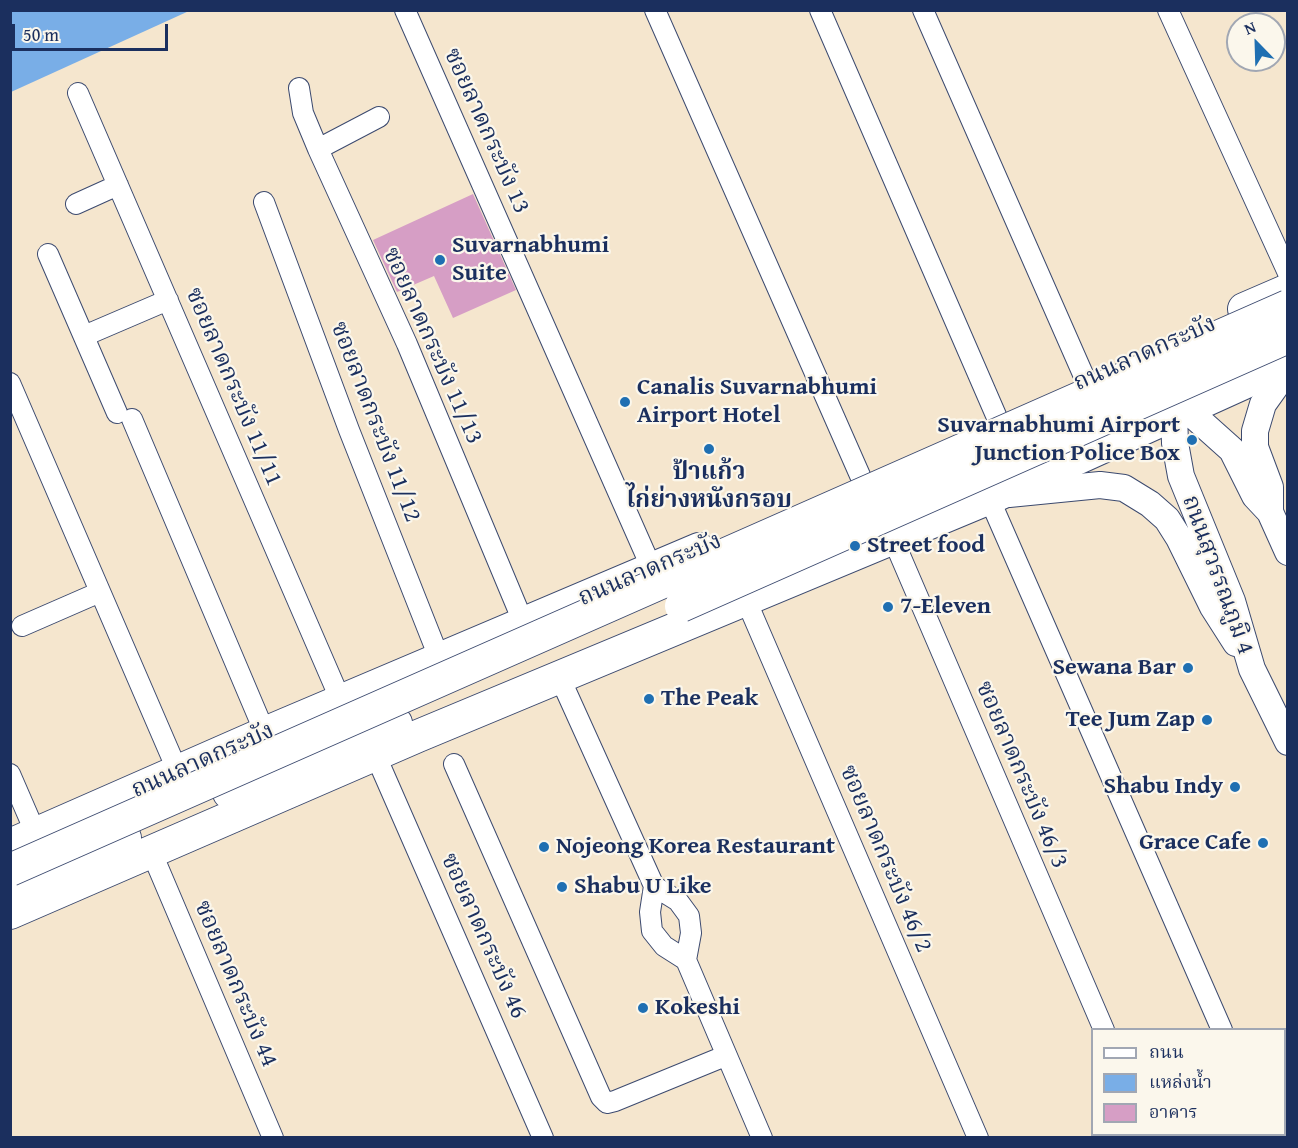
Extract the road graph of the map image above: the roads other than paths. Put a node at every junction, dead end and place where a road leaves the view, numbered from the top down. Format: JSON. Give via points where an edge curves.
{"nodes":[{"id":1,"x":405,"y":10,"type":"edge"},
{"id":2,"x":655,"y":10,"type":"edge"},
{"id":3,"x":820,"y":10,"type":"edge"},
{"id":4,"x":923,"y":10,"type":"edge"},
{"id":5,"x":1168,"y":10,"type":"edge"},
{"id":6,"x":299,"y":88,"type":"dead end"},
{"id":7,"x":78,"y":93,"type":"dead end"},
{"id":8,"x":379,"y":117,"type":"dead end"},
{"id":9,"x":318,"y":149,"type":"junction"},
{"id":10,"x":118,"y":185,"type":"junction"},
{"id":11,"x":264,"y":202,"type":"dead end"},
{"id":12,"x":76,"y":204,"type":"dead end"},
{"id":13,"x":48,"y":254,"type":"dead end"},
{"id":14,"x":1287,"y":273,"type":"edge"},
{"id":15,"x":1280,"y":299,"type":"edge"},
{"id":16,"x":168,"y":300,"type":"junction"},
{"id":17,"x":84,"y":336,"type":"junction"},
{"id":18,"x":1287,"y":337,"type":"edge"},
{"id":19,"x":1287,"y":363,"type":"edge"},
{"id":20,"x":1287,"y":369,"type":"edge"},
{"id":21,"x":1098,"y":376,"type":"junction"},
{"id":22,"x":10,"y":383,"type":"edge"},
{"id":23,"x":1180,"y":408,"type":"junction"},
{"id":24,"x":998,"y":420,"type":"junction"},
{"id":25,"x":862,"y":480,"type":"junction"},
{"id":26,"x":994,"y":496,"type":"junction"},
{"id":27,"x":1270,"y":512,"type":"junction"},
{"id":28,"x":893,"y":539,"type":"junction"},
{"id":29,"x":1287,"y":552,"type":"edge"},
{"id":30,"x":652,"y":569,"type":"junction"},
{"id":31,"x":100,"y":592,"type":"junction"},
{"id":32,"x":746,"y":600,"type":"junction"},
{"id":33,"x":524,"y":624,"type":"junction"},
{"id":34,"x":22,"y":626,"type":"dead end"},
{"id":35,"x":440,"y":660,"type":"junction"},
{"id":36,"x":1252,"y":669,"type":"junction"},
{"id":37,"x":560,"y":678,"type":"junction"},
{"id":38,"x":341,"y":701,"type":"junction"},
{"id":39,"x":265,"y":733,"type":"junction"},
{"id":40,"x":1287,"y":742,"type":"edge"},
{"id":41,"x":375,"y":754,"type":"junction"},
{"id":42,"x":454,"y":764,"type":"dead end"},
{"id":43,"x":178,"y":772,"type":"junction"},
{"id":44,"x":10,"y":774,"type":"edge"},
{"id":45,"x":23,"y":839,"type":"edge"},
{"id":46,"x":151,"y":850,"type":"junction"},
{"id":47,"x":10,"y":870,"type":"edge"},
{"id":48,"x":654,"y":886,"type":"junction"},
{"id":49,"x":10,"y":888,"type":"edge"},
{"id":50,"x":10,"y":913,"type":"edge"},
{"id":51,"x":686,"y":960,"type":"junction"},
{"id":52,"x":1104,"y":1028,"type":"edge"},
{"id":53,"x":1222,"y":1028,"type":"edge"},
{"id":54,"x":725,"y":1056,"type":"junction"},
{"id":55,"x":273,"y":1137,"type":"edge"},
{"id":56,"x":543,"y":1137,"type":"edge"},
{"id":57,"x":762,"y":1137,"type":"edge"},
{"id":58,"x":978,"y":1137,"type":"edge"}],
"edges":[{"from":1,"to":30,"type":"street","name":"ซอยลาดกระบัง 13"},
{"from":2,"to":25,"type":"street"},
{"from":3,"to":24,"type":"street"},
{"from":4,"to":21,"type":"street"},
{"from":5,"to":14,"type":"street"},
{"from":6,"to":9,"type":"street","name":"ซอยลาดกระบัง 11/13","via":[[303,113]]},
{"from":7,"to":10,"type":"street","name":"ซอยลาดกระบัง 11/11"},
{"from":8,"to":9,"type":"street"},
{"from":9,"to":33,"type":"street","name":"ซอยลาดกระบัง 11/13","via":[[407,344]]},
{"from":10,"to":12,"type":"street"},
{"from":10,"to":16,"type":"street","name":"ซอยลาดกระบัง 11/11"},
{"from":11,"to":35,"type":"street","name":"ซอยลาดกระบัง 11/12"},
{"from":13,"to":17,"type":"street"},
{"from":15,"to":21,"type":"main road","name":"ถนนลาดกระบัง"},
{"from":15,"to":23,"type":"street","name":"ถนนสุวรรณภูมิ 4","via":[[1201,351],[1186,375]]},
{"from":15,"to":47,"type":"main road","bridge":true},
{"from":16,"to":17,"type":"street"},
{"from":16,"to":38,"type":"street","name":"ซอยลาดกระบัง 11/11"},
{"from":17,"to":39,"type":"street","via":[[125,416]]},
{"from":18,"to":49,"type":"main road","bridge":true,"via":[[611,636],[347,742]]},
{"from":19,"to":23,"type":"main road"},
{"from":20,"to":27,"type":"street","via":[[1263,405],[1255,431],[1257,454],[1270,487]]},
{"from":21,"to":23,"type":"street","via":[[1152,382]]},
{"from":21,"to":24,"type":"main road","name":"ถนนลาดกระบัง"},
{"from":22,"to":31,"type":"street"},
{"from":23,"to":26,"type":"main road"},
{"from":23,"to":27,"type":"street","via":[[1232,450],[1255,496]]},
{"from":23,"to":36,"type":"street","name":"ถนนสุวรรณภูมิ 4","via":[[1175,443],[1181,477],[1232,601]]},
{"from":24,"to":25,"type":"main road","name":"ถนนลาดกระบัง"},
{"from":25,"to":30,"type":"main road","name":"ถนนลาดกระบัง"},
{"from":26,"to":28,"type":"main road"},
{"from":26,"to":36,"type":"street","via":[[1100,485],[1124,488],[1150,504],[1173,528],[1213,607]]},
{"from":26,"to":53,"type":"street"},
{"from":27,"to":29,"type":"street"},
{"from":28,"to":32,"type":"main road"},
{"from":28,"to":52,"type":"street","name":"ซอยลาดกระบัง 46/3"},
{"from":30,"to":33,"type":"main road","name":"ถนนลาดกระบัง"},
{"from":31,"to":34,"type":"street"},
{"from":31,"to":43,"type":"street"},
{"from":32,"to":37,"type":"main road"},
{"from":32,"to":58,"type":"street","name":"ซอยลาดกระบัง 46/2"},
{"from":33,"to":35,"type":"main road","name":"ถนนลาดกระบัง"},
{"from":35,"to":38,"type":"main road","name":"ถนนลาดกระบัง"},
{"from":36,"to":40,"type":"street","name":"ถนนสุวรรณภูมิ 4"},
{"from":37,"to":41,"type":"main road"},
{"from":37,"to":48,"type":"street"},
{"from":38,"to":39,"type":"main road","name":"ถนนลาดกระบัง"},
{"from":39,"to":43,"type":"main road","name":"ถนนลาดกระบัง"},
{"from":41,"to":46,"type":"main road"},
{"from":41,"to":56,"type":"street","name":"ซอยลาดกระบัง 46"},
{"from":42,"to":54,"type":"street","via":[[607,1103]]},
{"from":43,"to":45,"type":"main road","name":"ถนนลาดกระบัง"},
{"from":44,"to":45,"type":"street"},
{"from":46,"to":50,"type":"main road"},
{"from":46,"to":55,"type":"street","name":"ซอยลาดกระบัง 44"},
{"from":48,"to":51,"type":"street","via":[[652,931],[664,946]]},
{"from":48,"to":51,"type":"street","via":[[678,901],[689,916],[691,933]]},
{"from":51,"to":54,"type":"street"},
{"from":54,"to":57,"type":"street"}]}
